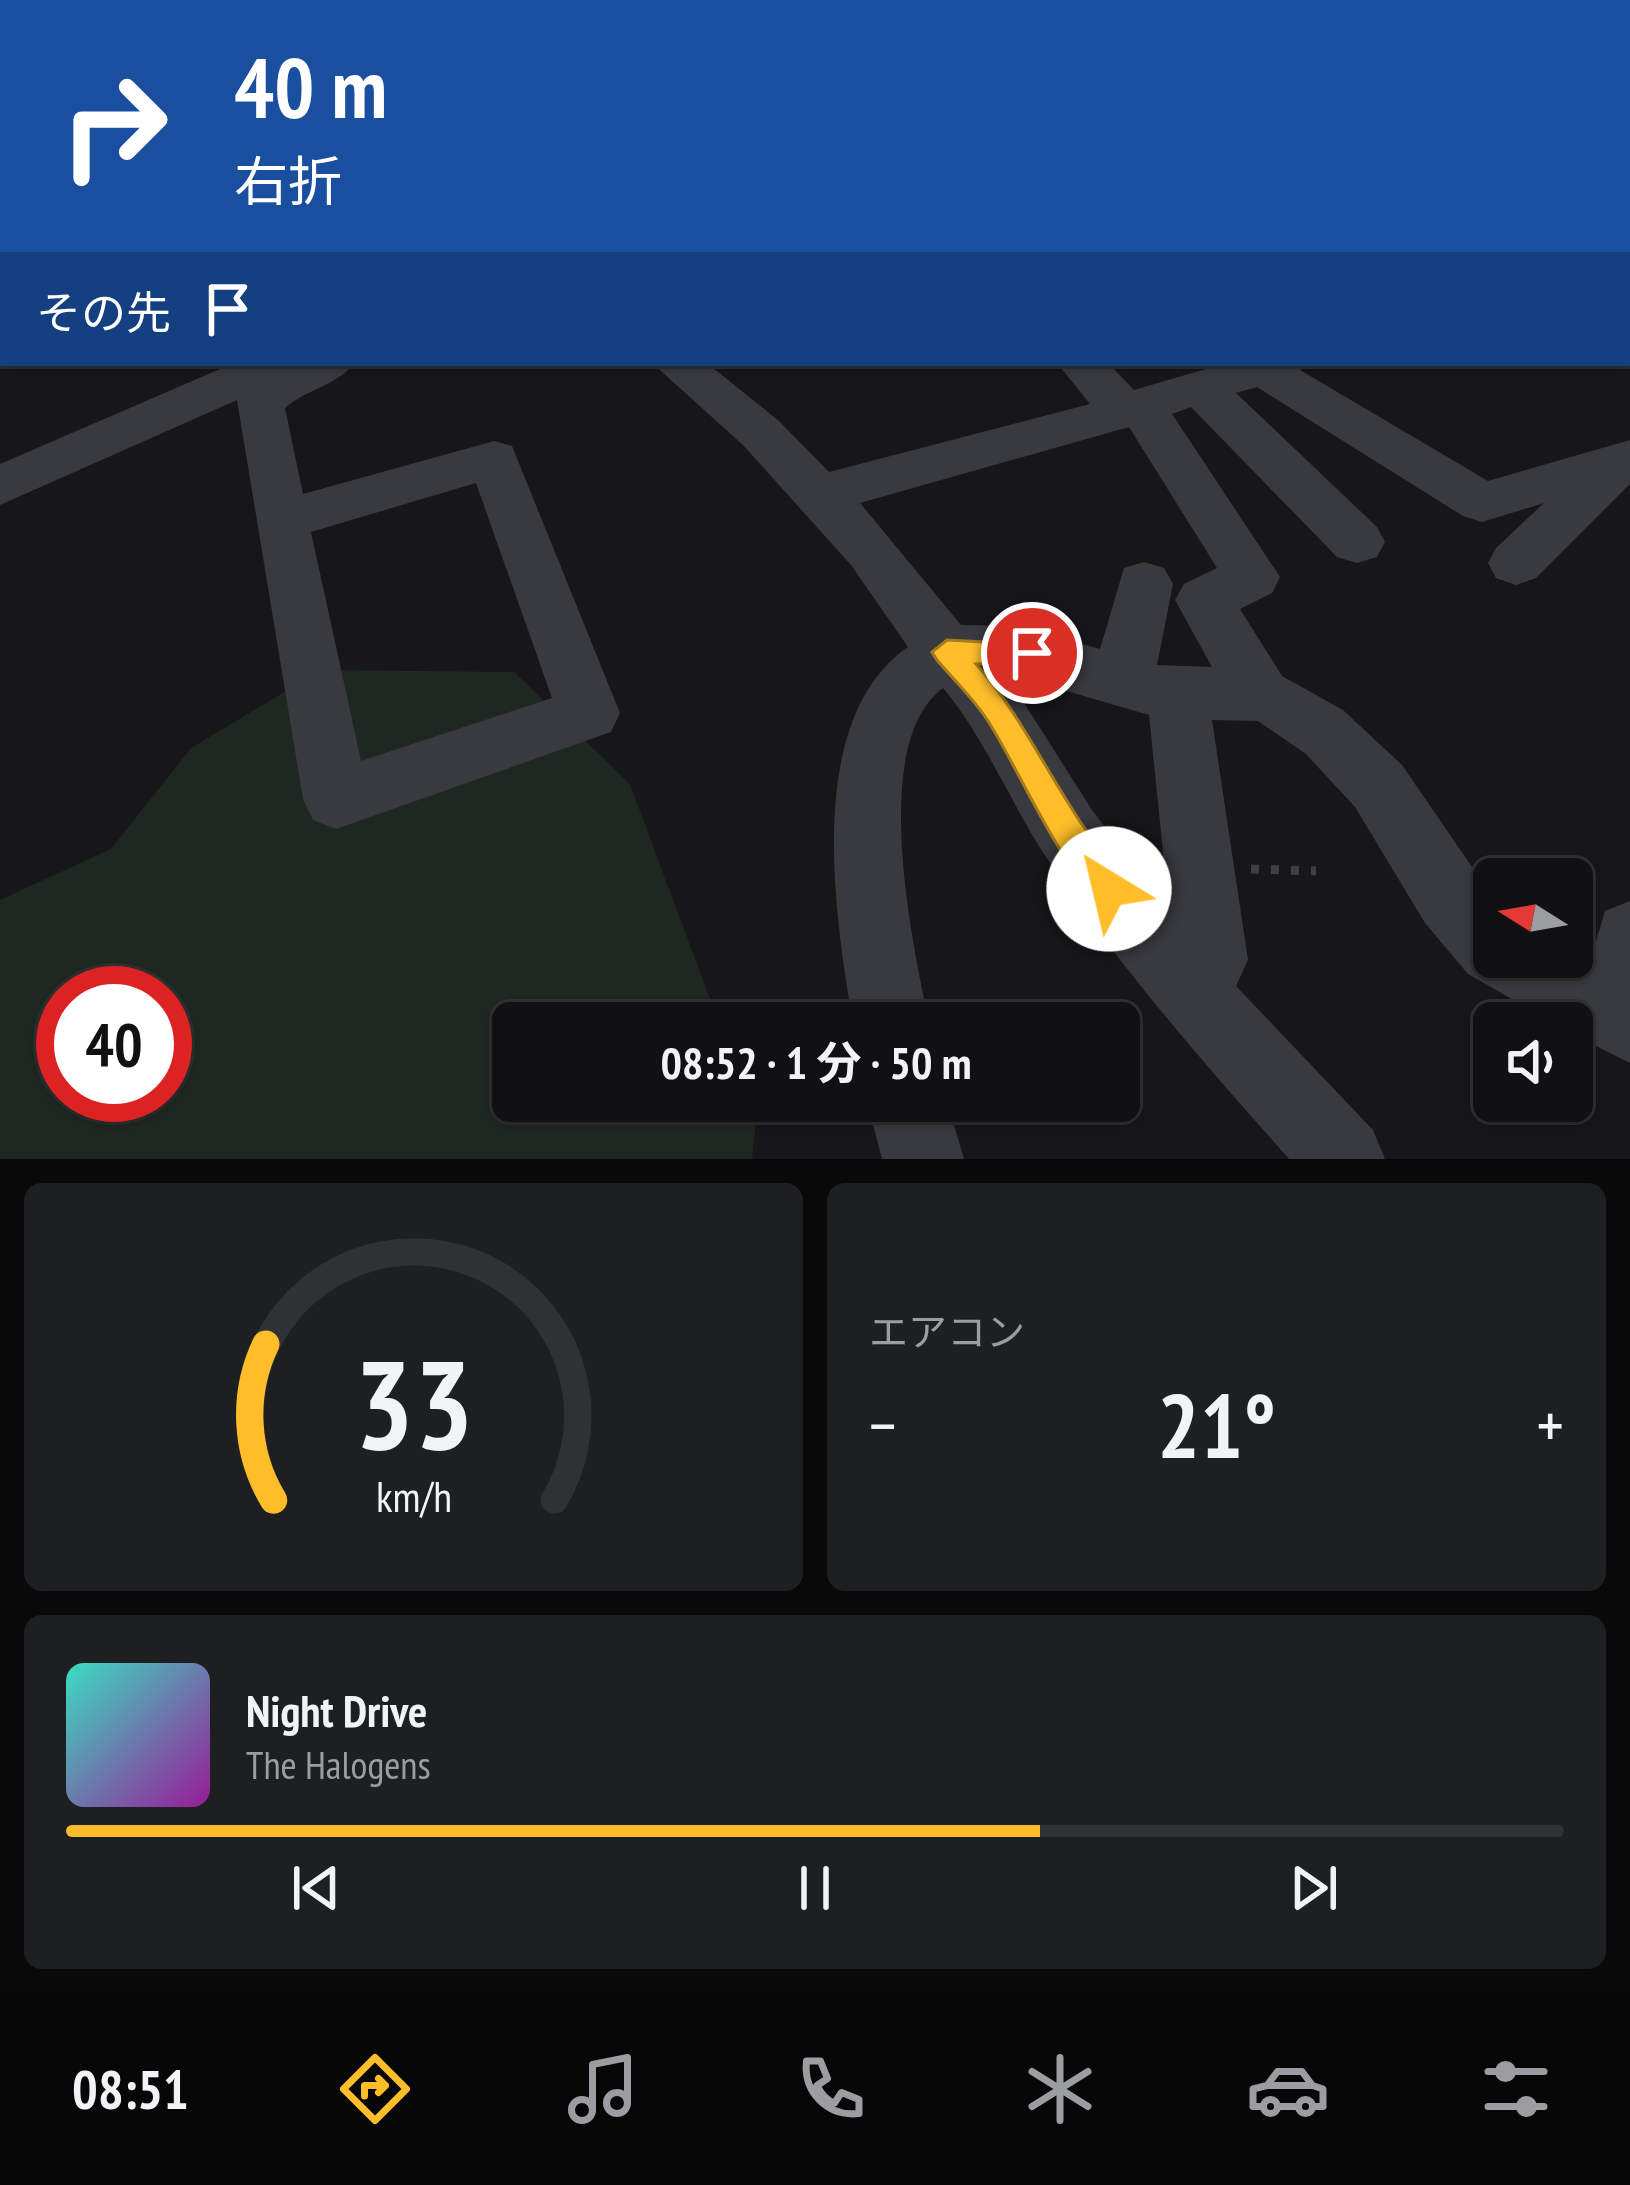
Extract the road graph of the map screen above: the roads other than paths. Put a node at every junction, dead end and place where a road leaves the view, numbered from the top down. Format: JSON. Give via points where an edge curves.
{"nodes":[{"id":1,"x":270,"y":366,"type":"edge"},
{"id":2,"x":322,"y":366,"type":"edge"},
{"id":3,"x":680,"y":366,"type":"edge"},
{"id":4,"x":1084,"y":366,"type":"edge"},
{"id":5,"x":1271,"y":366,"type":"edge"},
{"id":6,"x":1200,"y":387,"type":"junction"},
{"id":7,"x":1132,"y":408,"type":"junction"},
{"id":8,"x":1624,"y":459,"type":"edge"},
{"id":9,"x":0,"y":486,"type":"edge"},
{"id":10,"x":820,"y":494,"type":"junction"},
{"id":11,"x":281,"y":520,"type":"junction"},
{"id":12,"x":1357,"y":542,"type":"dead end"},
{"id":13,"x":1516,"y":563,"type":"dead end"},
{"id":14,"x":1144,"y":584,"type":"dead end"},
{"id":15,"x":947,"y":652,"type":"junction"},
{"id":16,"x":1150,"y":690,"type":"junction"},
{"id":17,"x":1260,"y":695,"type":"junction"},
{"id":18,"x":1473,"y":924,"type":"edge"},
{"id":19,"x":1630,"y":936,"type":"edge"},
{"id":20,"x":1211,"y":960,"type":"dead end"},
{"id":21,"x":1547,"y":978,"type":"edge"},
{"id":22,"x":888,"y":1002,"type":"edge"},
{"id":23,"x":1630,"y":1015,"type":"edge"},
{"id":24,"x":1630,"y":1025,"type":"edge"},
{"id":25,"x":913,"y":1122,"type":"edge"},
{"id":26,"x":923,"y":1159,"type":"edge"},
{"id":27,"x":1344,"y":1159,"type":"edge"}],
"edges":[{"from":1,"to":9,"type":"street"},
{"from":2,"to":11,"type":"street","via":[[287,379],[259,404]]},
{"from":3,"to":10,"type":"street"},
{"from":4,"to":7,"type":"street"},
{"from":5,"to":6,"type":"street"},
{"from":5,"to":8,"type":"street","via":[[1482,502]]},
{"from":6,"to":7,"type":"street"},
{"from":6,"to":12,"type":"street"},
{"from":7,"to":10,"type":"street"},
{"from":7,"to":17,"type":"street","via":[[1252,577],[1204,600]]},
{"from":8,"to":13,"type":"street"},
{"from":10,"to":15,"type":"street"},
{"from":11,"to":11,"type":"street","via":[[336,799],[589,713],[494,459]]},
{"from":14,"to":16,"type":"street"},
{"from":15,"to":16,"type":"street","via":[[1032,653]]},
{"from":15,"to":22,"type":"street","via":[[901,684],[871,770],[874,902]]},
{"from":15,"to":27,"type":"street","via":[[996,707],[1068,832],[1130,918]]},
{"from":16,"to":17,"type":"street"},
{"from":16,"to":20,"type":"street"},
{"from":17,"to":18,"type":"street","via":[[1324,732],[1377,778]]},
{"from":19,"to":23,"type":"street"},
{"from":21,"to":24,"type":"street"},
{"from":25,"to":26,"type":"street"}]}
